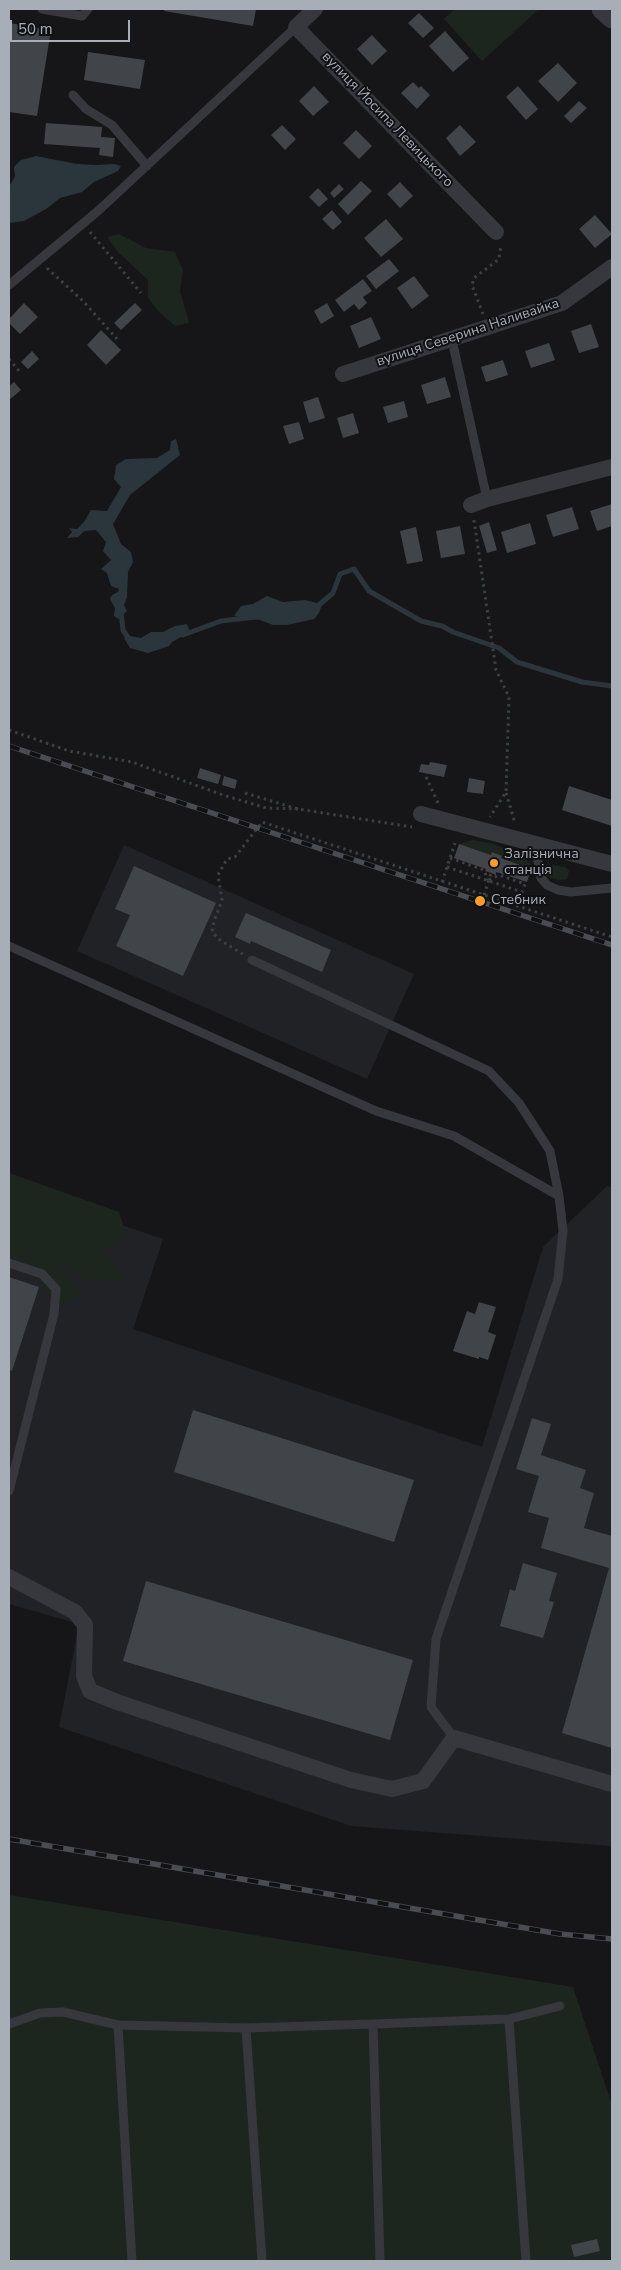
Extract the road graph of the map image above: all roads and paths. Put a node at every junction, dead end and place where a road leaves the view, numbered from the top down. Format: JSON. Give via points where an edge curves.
{"nodes":[{"id":1,"x":42,"y":9,"type":"edge"},
{"id":2,"x":88,"y":9,"type":"edge"},
{"id":3,"x":315,"y":9,"type":"edge"},
{"id":4,"x":602,"y":9,"type":"edge"},
{"id":5,"x":612,"y":18,"type":"edge"},
{"id":6,"x":296,"y":27,"type":"junction"},
{"id":7,"x":73,"y":95,"type":"dead end"},
{"id":8,"x":147,"y":166,"type":"junction"},
{"id":9,"x":83,"y":224,"type":"junction"},
{"id":10,"x":496,"y":232,"type":"joint"},
{"id":11,"x":39,"y":260,"type":"junction"},
{"id":12,"x":612,"y":267,"type":"edge"},
{"id":13,"x":9,"y":285,"type":"edge"},
{"id":14,"x":141,"y":293,"type":"dead end"},
{"id":15,"x":489,"y":328,"type":"junction"},
{"id":16,"x":117,"y":339,"type":"dead end"},
{"id":17,"x":452,"y":340,"type":"junction"},
{"id":18,"x":9,"y":359,"type":"edge"},
{"id":19,"x":19,"y":371,"type":"dead end"},
{"id":20,"x":343,"y":374,"type":"dead end"},
{"id":21,"x":612,"y":466,"type":"edge"},
{"id":22,"x":479,"y":502,"type":"junction"},
{"id":23,"x":9,"y":730,"type":"edge"},
{"id":24,"x":426,"y":776,"type":"dead end"},
{"id":25,"x":506,"y":792,"type":"junction"},
{"id":26,"x":245,"y":793,"type":"dead end"},
{"id":27,"x":298,"y":809,"type":"junction"},
{"id":28,"x":438,"y":818,"type":"junction"},
{"id":29,"x":417,"y":821,"type":"joint"},
{"id":30,"x":481,"y":830,"type":"junction"},
{"id":31,"x":456,"y":843,"type":"dead end"},
{"id":32,"x":527,"y":843,"type":"junction"},
{"id":33,"x":450,"y":858,"type":"junction"},
{"id":34,"x":467,"y":864,"type":"junction"},
{"id":35,"x":612,"y":864,"type":"edge"},
{"id":36,"x":448,"y":867,"type":"junction"},
{"id":37,"x":464,"y":872,"type":"junction"},
{"id":38,"x":491,"y":873,"type":"dead end"},
{"id":39,"x":510,"y":879,"type":"junction"},
{"id":40,"x":488,"y":880,"type":"junction"},
{"id":41,"x":442,"y":882,"type":"junction"},
{"id":42,"x":508,"y":887,"type":"junction"},
{"id":43,"x":612,"y":888,"type":"edge"},
{"id":44,"x":522,"y":892,"type":"junction"},
{"id":45,"x":484,"y":895,"type":"junction"},
{"id":46,"x":517,"y":906,"type":"junction"},
{"id":47,"x":612,"y":937,"type":"edge"},
{"id":48,"x":9,"y":946,"type":"edge"},
{"id":49,"x":252,"y":960,"type":"joint"},
{"id":50,"x":559,"y":1196,"type":"junction"},
{"id":51,"x":9,"y":1263,"type":"edge"},
{"id":52,"x":9,"y":1491,"type":"edge"},
{"id":53,"x":9,"y":1577,"type":"edge"},
{"id":54,"x":454,"y":1738,"type":"junction"},
{"id":55,"x":612,"y":1784,"type":"edge"},
{"id":56,"x":560,"y":2006,"type":"dead end"},
{"id":57,"x":509,"y":2019,"type":"junction"},
{"id":58,"x":9,"y":2024,"type":"edge"},
{"id":59,"x":372,"y":2024,"type":"junction"},
{"id":60,"x":118,"y":2025,"type":"junction"},
{"id":61,"x":246,"y":2028,"type":"junction"},
{"id":62,"x":132,"y":2261,"type":"edge"},
{"id":63,"x":262,"y":2261,"type":"edge"},
{"id":64,"x":380,"y":2261,"type":"edge"},
{"id":65,"x":526,"y":2261,"type":"edge"}],
"edges":[{"from":1,"to":2,"type":"lane","via":[[82,16]]},
{"from":3,"to":6,"type":"street"},
{"from":4,"to":5,"type":"street"},
{"from":6,"to":8,"type":"lane"},
{"from":6,"to":10,"type":"street","name":"вулиця Йосипа Левицького"},
{"from":7,"to":8,"type":"lane","via":[[86,109],[112,125]]},
{"from":8,"to":9,"type":"lane"},
{"from":9,"to":11,"type":"lane"},
{"from":9,"to":14,"type":"path"},
{"from":10,"to":15,"type":"path","via":[[502,246],[499,259],[474,278],[472,285]]},
{"from":11,"to":13,"type":"lane"},
{"from":11,"to":16,"type":"path","via":[[83,301]]},
{"from":12,"to":15,"type":"street","name":"вулиця Северина Наливайка","via":[[562,303]]},
{"from":15,"to":17,"type":"street","name":"вулиця Северина Наливайка"},
{"from":17,"to":20,"type":"street","name":"вулиця Северина Наливайка"},
{"from":17,"to":22,"type":"lane"},
{"from":18,"to":19,"type":"path"},
{"from":21,"to":22,"type":"street"},
{"from":22,"to":25,"type":"path","via":[[493,653],[496,670],[509,697]]},
{"from":23,"to":27,"type":"path","via":[[69,752],[132,762],[266,808]]},
{"from":24,"to":28,"type":"path","via":[[440,806]]},
{"from":25,"to":30,"type":"path"},
{"from":25,"to":32,"type":"path"},
{"from":26,"to":27,"type":"path"},
{"from":27,"to":29,"type":"path"},
{"from":28,"to":29,"type":"street"},
{"from":28,"to":30,"type":"street"},
{"from":30,"to":32,"type":"street"},
{"from":31,"to":33,"type":"path"},
{"from":32,"to":35,"type":"street"},
{"from":32,"to":43,"type":"lane","via":[[547,885],[571,892]]},
{"from":33,"to":34,"type":"path"},
{"from":33,"to":36,"type":"path"},
{"from":34,"to":37,"type":"path"},
{"from":34,"to":40,"type":"path","via":[[484,870]]},
{"from":36,"to":37,"type":"path"},
{"from":36,"to":41,"type":"path"},
{"from":37,"to":40,"type":"path"},
{"from":38,"to":40,"type":"path"},
{"from":39,"to":40,"type":"path","via":[[498,875]]},
{"from":39,"to":42,"type":"path"},
{"from":39,"to":44,"type":"path","via":[[525,884]]},
{"from":40,"to":42,"type":"path"},
{"from":40,"to":45,"type":"path"},
{"from":41,"to":45,"type":"path"},
{"from":41,"to":49,"type":"path","via":[[262,822],[235,856],[227,859],[218,875],[222,900],[212,932]]},
{"from":42,"to":44,"type":"path"},
{"from":44,"to":46,"type":"path"},
{"from":45,"to":46,"type":"path"},
{"from":46,"to":47,"type":"path"},
{"from":48,"to":50,"type":"lane","via":[[376,1111],[454,1136]]},
{"from":49,"to":50,"type":"lane","via":[[488,1072],[519,1102],[550,1151]]},
{"from":50,"to":54,"type":"lane","via":[[563,1230],[558,1280],[436,1639],[431,1708]]},
{"from":51,"to":52,"type":"lane","via":[[42,1274],[56,1289],[54,1314]]},
{"from":53,"to":54,"type":"street","via":[[75,1612],[85,1625],[84,1676],[90,1691],[117,1702],[351,1780],[392,1789],[423,1781]]},
{"from":54,"to":55,"type":"street"},
{"from":56,"to":57,"type":"lane"},
{"from":57,"to":59,"type":"lane"},
{"from":57,"to":65,"type":"lane"},
{"from":58,"to":60,"type":"lane","via":[[40,2013],[63,2012]]},
{"from":59,"to":61,"type":"lane"},
{"from":59,"to":64,"type":"lane"},
{"from":60,"to":61,"type":"lane"},
{"from":60,"to":62,"type":"lane"},
{"from":61,"to":63,"type":"lane"}]}
